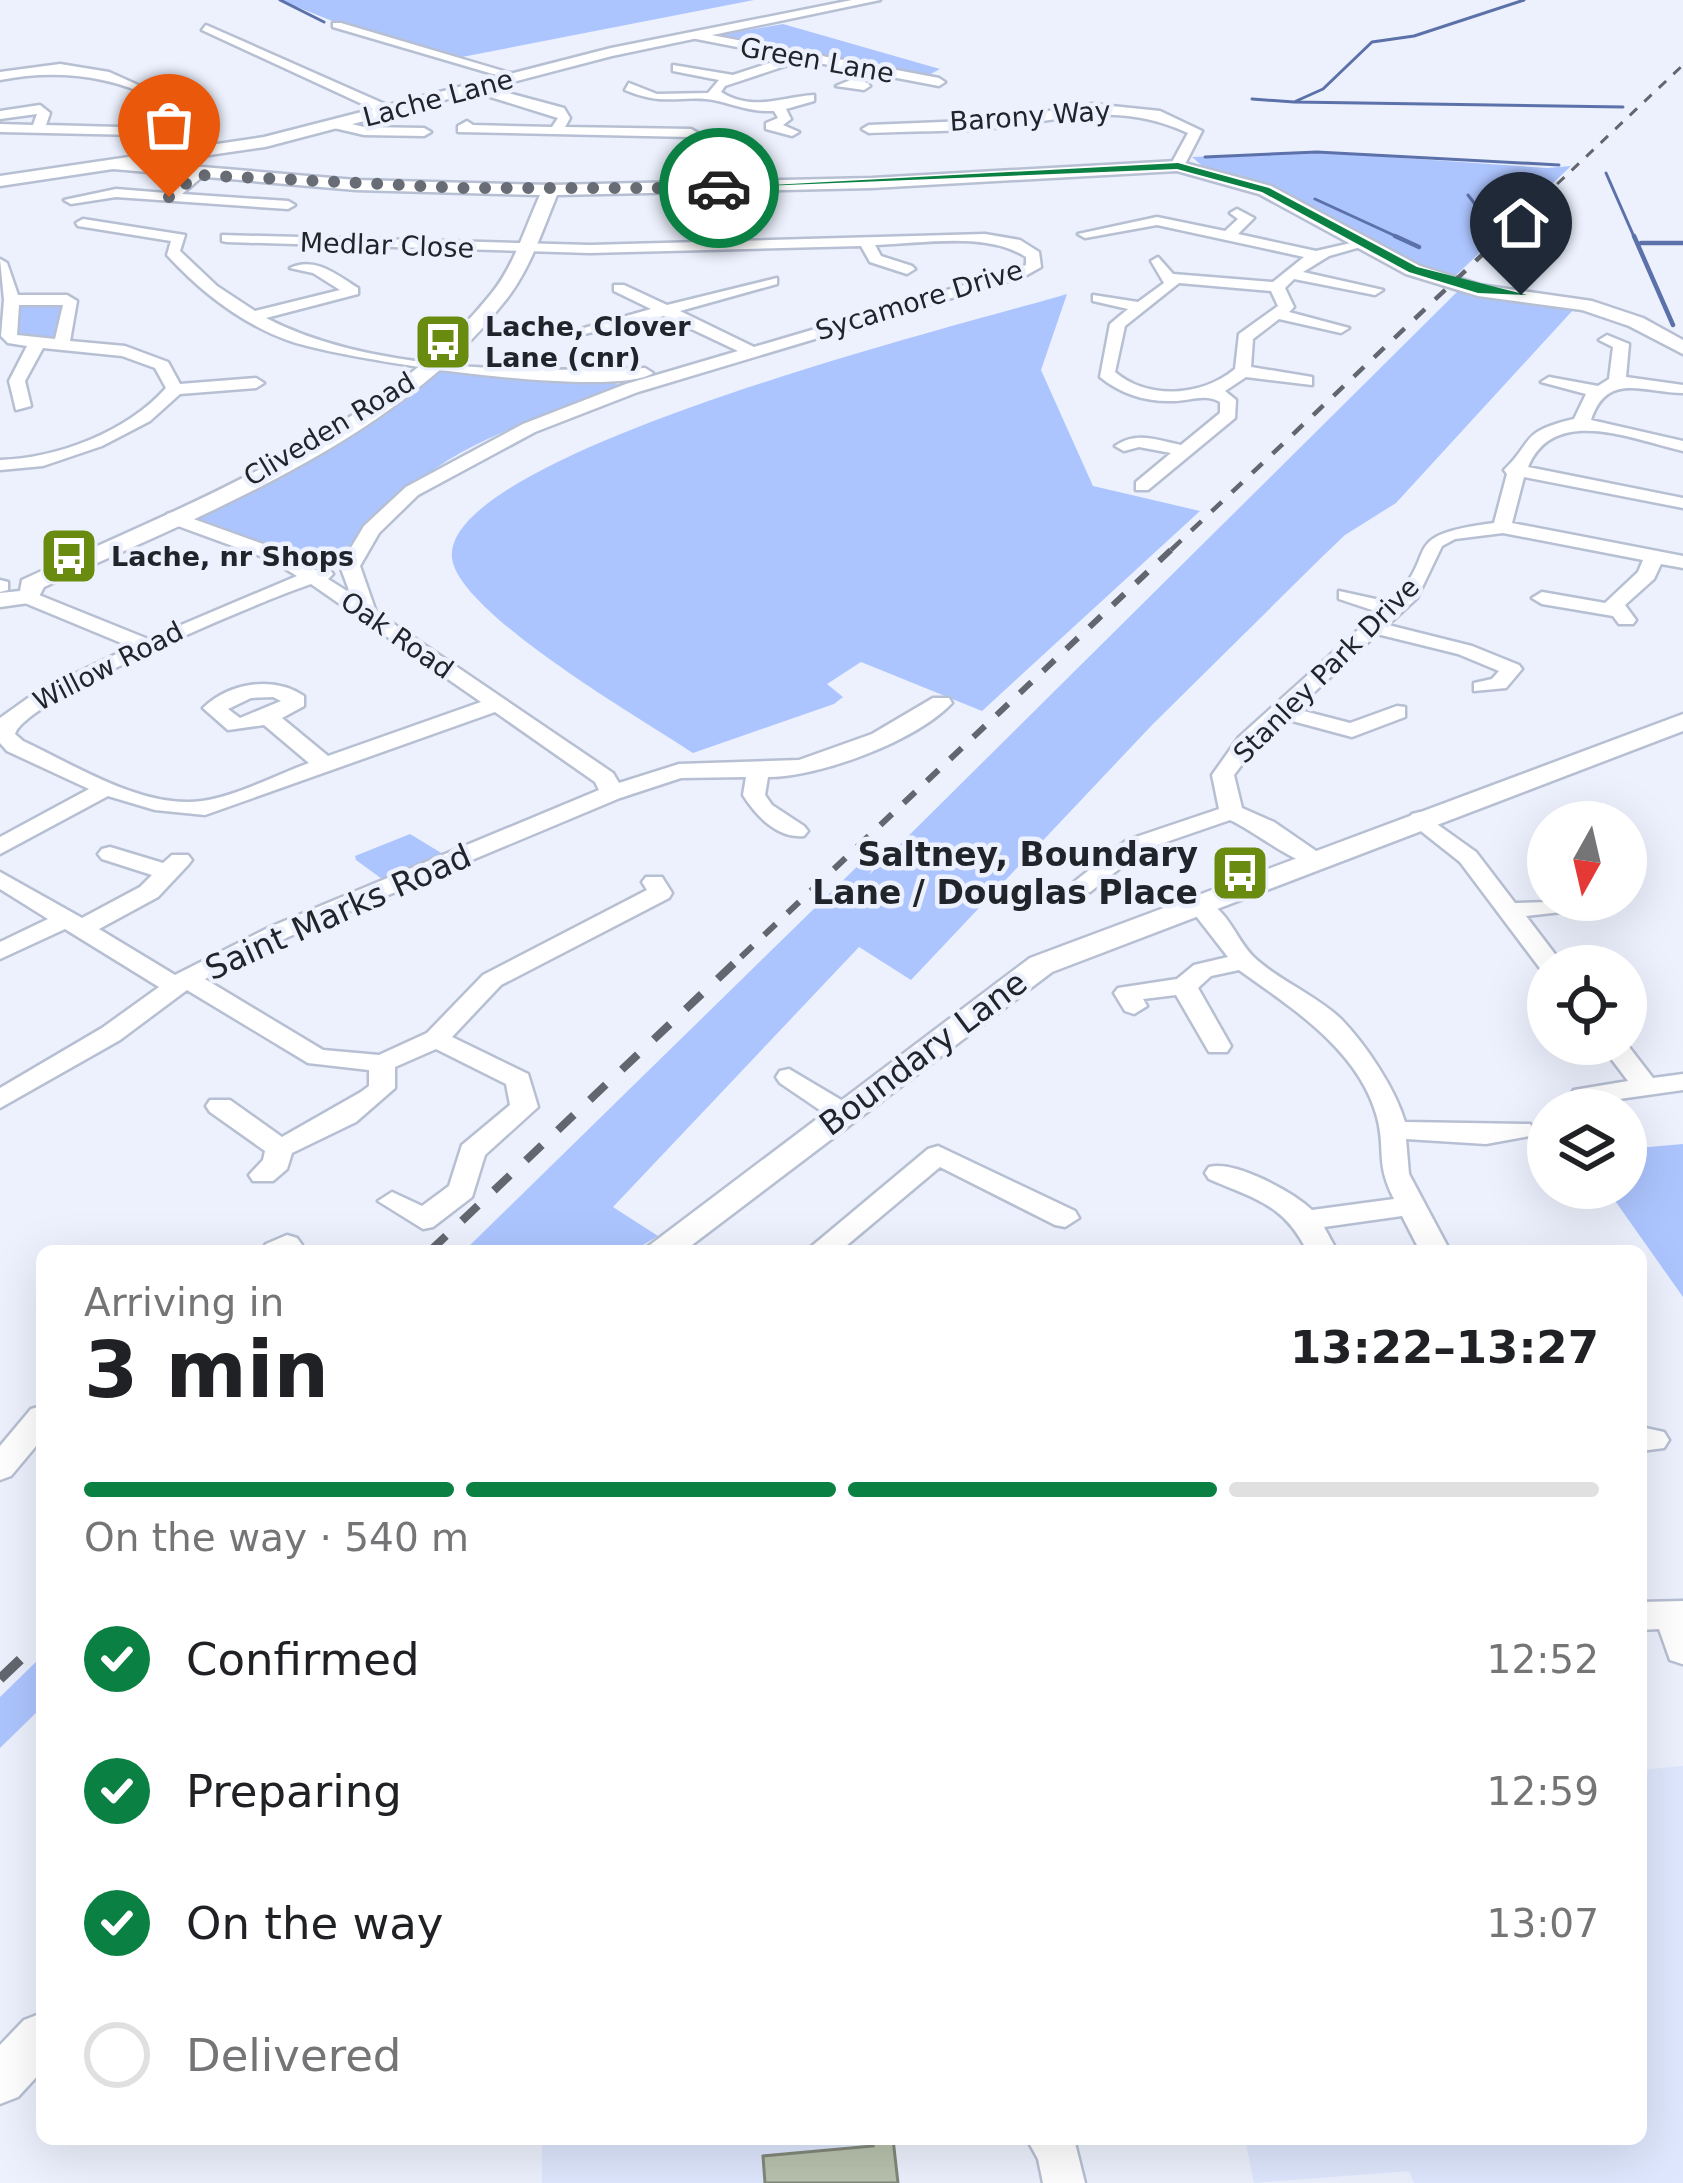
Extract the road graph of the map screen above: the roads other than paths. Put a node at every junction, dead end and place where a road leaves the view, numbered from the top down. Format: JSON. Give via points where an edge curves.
{"nodes":[{"id":1,"x":873,"y":0,"type":"edge"},
{"id":2,"x":337,"y":25,"type":"dead end"},
{"id":3,"x":206,"y":28,"type":"dead end"},
{"id":4,"x":695,"y":36,"type":"junction"},
{"id":5,"x":798,"y":58,"type":"junction"},
{"id":6,"x":684,"y":67,"type":"dead end"},
{"id":7,"x":873,"y":70,"type":"junction"},
{"id":8,"x":0,"y":76,"type":"edge"},
{"id":9,"x":514,"y":76,"type":"junction"},
{"id":10,"x":731,"y":79,"type":"junction"},
{"id":11,"x":849,"y":83,"type":"dead end"},
{"id":12,"x":627,"y":86,"type":"dead end"},
{"id":13,"x":475,"y":88,"type":"junction"},
{"id":14,"x":717,"y":97,"type":"junction"},
{"id":15,"x":812,"y":101,"type":"dead end"},
{"id":16,"x":938,"y":102,"type":"junction"},
{"id":17,"x":779,"y":109,"type":"junction"},
{"id":18,"x":391,"y":112,"type":"junction"},
{"id":19,"x":339,"y":125,"type":"junction"},
{"id":20,"x":467,"y":125,"type":"dead end"},
{"id":21,"x":2,"y":126,"type":"edge"},
{"id":22,"x":418,"y":130,"type":"dead end"},
{"id":23,"x":783,"y":130,"type":"dead end"},
{"id":24,"x":869,"y":130,"type":"dead end"},
{"id":25,"x":681,"y":131,"type":"dead end"},
{"id":26,"x":555,"y":133,"type":"junction"},
{"id":27,"x":195,"y":134,"type":"junction"},
{"id":28,"x":218,"y":150,"type":"junction"},
{"id":29,"x":115,"y":165,"type":"junction"},
{"id":30,"x":1178,"y":166,"type":"junction"},
{"id":31,"x":197,"y":175,"type":"junction"},
{"id":32,"x":0,"y":182,"type":"edge"},
{"id":33,"x":551,"y":190,"type":"junction"},
{"id":34,"x":169,"y":197,"type":"junction"},
{"id":35,"x":71,"y":200,"type":"dead end"},
{"id":36,"x":288,"y":205,"type":"dead end"},
{"id":37,"x":1250,"y":217,"type":"dead end"},
{"id":38,"x":257,"y":220,"type":"dead end"},
{"id":39,"x":83,"y":223,"type":"dead end"},
{"id":40,"x":1088,"y":230,"type":"dead end"},
{"id":41,"x":1229,"y":235,"type":"junction"},
{"id":42,"x":227,"y":238,"type":"dead end"},
{"id":43,"x":248,"y":239,"type":"junction"},
{"id":44,"x":1358,"y":243,"type":"junction"},
{"id":45,"x":866,"y":244,"type":"junction"},
{"id":46,"x":527,"y":248,"type":"junction"},
{"id":47,"x":1311,"y":254,"type":"junction"},
{"id":48,"x":1138,"y":260,"type":"dead end"},
{"id":49,"x":0,"y":262,"type":"edge"},
{"id":50,"x":305,"y":267,"type":"dead end"},
{"id":51,"x":907,"y":269,"type":"dead end"},
{"id":52,"x":1172,"y":278,"type":"junction"},
{"id":53,"x":772,"y":281,"type":"dead end"},
{"id":54,"x":1283,"y":281,"type":"junction"},
{"id":55,"x":1368,"y":286,"type":"dead end"},
{"id":56,"x":619,"y":288,"type":"dead end"},
{"id":57,"x":353,"y":291,"type":"junction"},
{"id":58,"x":1098,"y":298,"type":"dead end"},
{"id":59,"x":12,"y":300,"type":"junction"},
{"id":60,"x":375,"y":304,"type":"dead end"},
{"id":61,"x":1138,"y":306,"type":"junction"},
{"id":62,"x":667,"y":310,"type":"junction"},
{"id":63,"x":1280,"y":315,"type":"junction"},
{"id":64,"x":255,"y":316,"type":"junction"},
{"id":65,"x":1328,"y":328,"type":"dead end"},
{"id":66,"x":590,"y":331,"type":"dead end"},
{"id":67,"x":1621,"y":342,"type":"dead end"},
{"id":68,"x":36,"y":345,"type":"junction"},
{"id":69,"x":61,"y":346,"type":"junction"},
{"id":70,"x":1683,"y":348,"type":"edge"},
{"id":71,"x":752,"y":352,"type":"junction"},
{"id":72,"x":435,"y":363,"type":"junction"},
{"id":73,"x":698,"y":368,"type":"junction"},
{"id":74,"x":1243,"y":371,"type":"junction"},
{"id":75,"x":617,"y":374,"type":"junction"},
{"id":76,"x":1299,"y":377,"type":"dead end"},
{"id":77,"x":1617,"y":381,"type":"junction"},
{"id":78,"x":256,"y":383,"type":"dead end"},
{"id":79,"x":1558,"y":387,"type":"dead end"},
{"id":80,"x":632,"y":388,"type":"junction"},
{"id":81,"x":175,"y":389,"type":"junction"},
{"id":82,"x":1681,"y":389,"type":"edge"},
{"id":83,"x":1214,"y":391,"type":"junction"},
{"id":84,"x":1599,"y":392,"type":"junction"},
{"id":85,"x":22,"y":406,"type":"dead end"},
{"id":86,"x":1581,"y":423,"type":"junction"},
{"id":87,"x":1133,"y":440,"type":"dead end"},
{"id":88,"x":1681,"y":442,"type":"edge"},
{"id":89,"x":1184,"y":451,"type":"junction"},
{"id":90,"x":0,"y":465,"type":"edge"},
{"id":91,"x":1513,"y":470,"type":"junction"},
{"id":92,"x":1174,"y":482,"type":"dead end"},
{"id":93,"x":1683,"y":503,"type":"edge"},
{"id":94,"x":1682,"y":514,"type":"edge"},
{"id":95,"x":174,"y":518,"type":"junction"},
{"id":96,"x":1503,"y":527,"type":"junction"},
{"id":97,"x":1655,"y":555,"type":"junction"},
{"id":98,"x":1683,"y":562,"type":"edge"},
{"id":99,"x":350,"y":566,"type":"junction"},
{"id":100,"x":313,"y":577,"type":"junction"},
{"id":101,"x":0,"y":586,"type":"edge"},
{"id":102,"x":29,"y":591,"type":"junction"},
{"id":103,"x":1347,"y":595,"type":"dead end"},
{"id":104,"x":1542,"y":598,"type":"dead end"},
{"id":105,"x":0,"y":600,"type":"edge"},
{"id":106,"x":1392,"y":610,"type":"junction"},
{"id":107,"x":367,"y":613,"type":"junction"},
{"id":108,"x":1376,"y":628,"type":"junction"},
{"id":109,"x":148,"y":646,"type":"junction"},
{"id":110,"x":1492,"y":690,"type":"dead end"},
{"id":111,"x":941,"y":703,"type":"dead end"},
{"id":112,"x":496,"y":704,"type":"junction"},
{"id":113,"x":1282,"y":711,"type":"junction"},
{"id":114,"x":1397,"y":712,"type":"dead end"},
{"id":115,"x":268,"y":717,"type":"dead end"},
{"id":116,"x":1683,"y":722,"type":"edge"},
{"id":117,"x":326,"y":765,"type":"junction"},
{"id":118,"x":758,"y":770,"type":"junction"},
{"id":119,"x":609,"y":786,"type":"junction"},
{"id":120,"x":107,"y":788,"type":"junction"},
{"id":121,"x":1231,"y":812,"type":"junction"},
{"id":122,"x":1420,"y":819,"type":"junction"},
{"id":123,"x":794,"y":822,"type":"dead end"},
{"id":124,"x":0,"y":847,"type":"edge"},
{"id":125,"x":110,"y":854,"type":"dead end"},
{"id":126,"x":1314,"y":860,"type":"junction"},
{"id":127,"x":1081,"y":876,"type":"dead end"},
{"id":128,"x":0,"y":879,"type":"edge"},
{"id":129,"x":666,"y":892,"type":"dead end"},
{"id":130,"x":1201,"y":907,"type":"junction"},
{"id":131,"x":1527,"y":909,"type":"edge"},
{"id":132,"x":1508,"y":911,"type":"junction"},
{"id":133,"x":76,"y":923,"type":"junction"},
{"id":134,"x":1535,"y":945,"type":"edge"},
{"id":135,"x":0,"y":952,"type":"edge"},
{"id":136,"x":1243,"y":962,"type":"junction"},
{"id":137,"x":179,"y":982,"type":"junction"},
{"id":138,"x":1184,"y":986,"type":"junction"},
{"id":139,"x":1134,"y":1006,"type":"dead end"},
{"id":140,"x":1220,"y":1035,"type":"dead end"},
{"id":141,"x":436,"y":1039,"type":"junction"},
{"id":142,"x":382,"y":1064,"type":"junction"},
{"id":143,"x":1629,"y":1065,"type":"edge"},
{"id":144,"x":1683,"y":1082,"type":"edge"},
{"id":145,"x":1646,"y":1087,"type":"junction"},
{"id":146,"x":1632,"y":1089,"type":"edge"},
{"id":147,"x":790,"y":1090,"type":"dead end"},
{"id":148,"x":0,"y":1100,"type":"edge"},
{"id":149,"x":220,"y":1106,"type":"dead end"},
{"id":150,"x":842,"y":1113,"type":"junction"},
{"id":151,"x":1394,"y":1130,"type":"junction"},
{"id":152,"x":1520,"y":1130,"type":"dead end"},
{"id":153,"x":279,"y":1148,"type":"junction"},
{"id":154,"x":1219,"y":1173,"type":"dead end"},
{"id":155,"x":263,"y":1175,"type":"dead end"},
{"id":156,"x":392,"y":1201,"type":"dead end"},
{"id":157,"x":1408,"y":1207,"type":"junction"},
{"id":158,"x":1045,"y":1218,"type":"dead end"},
{"id":159,"x":1306,"y":1220,"type":"junction"},
{"id":160,"x":668,"y":1245,"type":"edge"},
{"id":161,"x":828,"y":1245,"type":"edge"},
{"id":162,"x":1319,"y":1245,"type":"edge"},
{"id":163,"x":1431,"y":1245,"type":"edge"},
{"id":164,"x":36,"y":1424,"type":"edge"},
{"id":165,"x":0,"y":1468,"type":"edge"},
{"id":166,"x":36,"y":2042,"type":"edge"},
{"id":167,"x":0,"y":2080,"type":"edge"},
{"id":168,"x":1053,"y":2145,"type":"edge"},
{"id":169,"x":1064,"y":2183,"type":"edge"}],
"edges":[{"from":1,"to":4,"type":"street","name":"Lache Lane"},
{"from":2,"to":9,"type":"street"},
{"from":3,"to":18,"type":"street"},
{"from":4,"to":5,"type":"street","name":"Green Lane"},
{"from":4,"to":9,"type":"street","name":"Lache Lane"},
{"from":5,"to":7,"type":"street","name":"Green Lane"},
{"from":5,"to":10,"type":"street"},
{"from":6,"to":10,"type":"street"},
{"from":7,"to":11,"type":"street"},
{"from":7,"to":16,"type":"street","name":"Green Lane"},
{"from":8,"to":27,"type":"street","via":[[91,68],[200,118]]},
{"from":9,"to":13,"type":"street","name":"Lache Lane"},
{"from":10,"to":14,"type":"street","via":[[715,88]]},
{"from":12,"to":14,"type":"street","via":[[655,98]]},
{"from":13,"to":18,"type":"street","name":"Lache Lane"},
{"from":13,"to":26,"type":"street","via":[[559,111],[564,118]]},
{"from":14,"to":17,"type":"street"},
{"from":15,"to":17,"type":"street"},
{"from":16,"to":24,"type":"street","name":"Barony Way"},
{"from":16,"to":30,"type":"street","name":"Barony Way","via":[[992,124],[1048,109],[1175,119],[1195,130]]},
{"from":17,"to":23,"type":"street"},
{"from":18,"to":19,"type":"street","name":"Lache Lane"},
{"from":19,"to":22,"type":"street"},
{"from":19,"to":28,"type":"street","name":"Lache Lane"},
{"from":20,"to":26,"type":"street"},
{"from":21,"to":27,"type":"street"},
{"from":25,"to":26,"type":"street"},
{"from":27,"to":28,"type":"street"},
{"from":28,"to":29,"type":"street","name":"Lache Lane"},
{"from":29,"to":31,"type":"street"},
{"from":29,"to":32,"type":"street","name":"Lache Lane"},
{"from":30,"to":33,"type":"street"},
{"from":30,"to":44,"type":"street","via":[[1265,190]]},
{"from":31,"to":33,"type":"street"},
{"from":31,"to":34,"type":"street"},
{"from":33,"to":46,"type":"street","name":"Cliveden Road"},
{"from":34,"to":35,"type":"street"},
{"from":34,"to":36,"type":"street"},
{"from":37,"to":41,"type":"street"},
{"from":38,"to":43,"type":"street","name":"Medlar Close"},
{"from":39,"to":64,"type":"street","via":[[180,238],[175,255]]},
{"from":40,"to":41,"type":"street","via":[[1157,220]]},
{"from":41,"to":47,"type":"street"},
{"from":42,"to":43,"type":"street","name":"Medlar Close"},
{"from":43,"to":46,"type":"street","name":"Medlar Close"},
{"from":44,"to":47,"type":"street"},
{"from":44,"to":70,"type":"street","via":[[1459,285],[1614,314]]},
{"from":45,"to":46,"type":"street","name":"Sycamore Drive"},
{"from":45,"to":51,"type":"street","via":[[875,260]]},
{"from":45,"to":71,"type":"street","name":"Sycamore Drive","via":[[985,238],[1015,243],[1036,261],[1020,273]]},
{"from":46,"to":72,"type":"street","name":"Cliveden Road","via":[[498,299]]},
{"from":47,"to":54,"type":"street"},
{"from":48,"to":52,"type":"street","via":[[1162,259]]},
{"from":49,"to":59,"type":"street"},
{"from":50,"to":57,"type":"street"},
{"from":52,"to":54,"type":"street"},
{"from":52,"to":61,"type":"street"},
{"from":53,"to":62,"type":"street"},
{"from":54,"to":55,"type":"street"},
{"from":54,"to":63,"type":"street"},
{"from":56,"to":62,"type":"street"},
{"from":57,"to":60,"type":"street"},
{"from":57,"to":64,"type":"street"},
{"from":58,"to":61,"type":"street"},
{"from":59,"to":68,"type":"street","via":[[14,340]]},
{"from":59,"to":69,"type":"street","via":[[67,300]]},
{"from":61,"to":83,"type":"street","via":[[1113,332],[1106,373],[1113,381],[1148,393]]},
{"from":62,"to":66,"type":"street"},
{"from":62,"to":71,"type":"street"},
{"from":63,"to":65,"type":"street"},
{"from":63,"to":74,"type":"street","via":[[1248,331]]},
{"from":64,"to":72,"type":"street","via":[[325,347]]},
{"from":67,"to":77,"type":"street"},
{"from":68,"to":69,"type":"street"},
{"from":68,"to":85,"type":"street","via":[[16,381]]},
{"from":69,"to":81,"type":"street","via":[[146,358],[163,365]]},
{"from":71,"to":73,"type":"street","name":"Sycamore Drive"},
{"from":72,"to":75,"type":"street"},
{"from":72,"to":95,"type":"street","name":"Cliveden Road"},
{"from":73,"to":75,"type":"street"},
{"from":73,"to":80,"type":"street","name":"Sycamore Drive"},
{"from":74,"to":76,"type":"street"},
{"from":74,"to":83,"type":"street"},
{"from":75,"to":80,"type":"street"},
{"from":77,"to":82,"type":"street"},
{"from":77,"to":84,"type":"street"},
{"from":78,"to":81,"type":"street"},
{"from":79,"to":84,"type":"street"},
{"from":80,"to":99,"type":"street","name":"Sycamore Drive","via":[[529,428],[427,481],[370,530]]},
{"from":81,"to":90,"type":"street","via":[[139,421],[48,460]]},
{"from":83,"to":89,"type":"street","via":[[1228,400],[1229,414]]},
{"from":84,"to":86,"type":"street"},
{"from":86,"to":88,"type":"street"},
{"from":86,"to":91,"type":"street","via":[[1530,443]]},
{"from":87,"to":89,"type":"street"},
{"from":89,"to":92,"type":"street","via":[[1148,482]]},
{"from":91,"to":93,"type":"street"},
{"from":91,"to":96,"type":"street"},
{"from":93,"to":94,"type":"street"},
{"from":95,"to":100,"type":"street","name":"Oak Road"},
{"from":95,"to":102,"type":"street","name":"Cliveden Road"},
{"from":96,"to":97,"type":"street","name":"Stanley Park Drive"},
{"from":96,"to":106,"type":"street","name":"Stanley Park Drive","via":[[1434,543],[1424,572]]},
{"from":97,"to":98,"type":"street","name":"Stanley Park Drive"},
{"from":97,"to":104,"type":"street","via":[[1647,575],[1620,596],[1620,615]]},
{"from":99,"to":100,"type":"street"},
{"from":99,"to":107,"type":"street"},
{"from":100,"to":107,"type":"street","name":"Oak Road"},
{"from":100,"to":109,"type":"street","name":"Willow Road"},
{"from":101,"to":102,"type":"street"},
{"from":102,"to":105,"type":"street"},
{"from":102,"to":109,"type":"street"},
{"from":103,"to":106,"type":"street"},
{"from":106,"to":108,"type":"street","name":"Stanley Park Drive"},
{"from":107,"to":112,"type":"street","name":"Oak Road"},
{"from":108,"to":110,"type":"street","via":[[1523,669]]},
{"from":108,"to":113,"type":"street","name":"Stanley Park Drive"},
{"from":109,"to":120,"type":"street","name":"Willow Road","via":[[6,724],[4,735],[15,746]]},
{"from":111,"to":118,"type":"street","name":"Saint Marks Road","via":[[887,742]]},
{"from":112,"to":117,"type":"street","name":"Willow Road"},
{"from":112,"to":119,"type":"street","name":"Oak Road"},
{"from":113,"to":114,"type":"street","via":[[1352,735]]},
{"from":113,"to":121,"type":"street","name":"Stanley Park Drive","via":[[1223,775]]},
{"from":115,"to":117,"type":"street"},
{"from":116,"to":122,"type":"street","name":"Boundary Lane"},
{"from":117,"to":120,"type":"street","name":"Willow Road","via":[[205,808],[172,809]]},
{"from":118,"to":119,"type":"street","name":"Saint Marks Road","via":[[679,771]]},
{"from":118,"to":123,"type":"street","via":[[754,795]]},
{"from":119,"to":137,"type":"street","name":"Saint Marks Road"},
{"from":120,"to":124,"type":"street"},
{"from":121,"to":126,"type":"street","name":"Stanley Park Drive"},
{"from":121,"to":127,"type":"street","via":[[1135,845]]},
{"from":122,"to":126,"type":"street","name":"Boundary Lane"},
{"from":122,"to":132,"type":"street","via":[[1468,857]]},
{"from":125,"to":133,"type":"street","via":[[175,867],[149,892]]},
{"from":126,"to":130,"type":"street","name":"Boundary Lane"},
{"from":128,"to":133,"type":"street"},
{"from":129,"to":141,"type":"street","via":[[548,965],[492,980]]},
{"from":130,"to":136,"type":"street"},
{"from":130,"to":150,"type":"street","name":"Boundary Lane","via":[[1041,965]]},
{"from":131,"to":132,"type":"street"},
{"from":132,"to":134,"type":"street"},
{"from":133,"to":135,"type":"street"},
{"from":133,"to":137,"type":"street"},
{"from":136,"to":138,"type":"street","via":[[1203,970]]},
{"from":136,"to":151,"type":"street","via":[[1331,1024],[1366,1071]]},
{"from":137,"to":142,"type":"street","via":[[317,1057]]},
{"from":137,"to":148,"type":"street","name":"Saint Marks Road"},
{"from":138,"to":139,"type":"street","via":[[1127,993]]},
{"from":138,"to":140,"type":"street"},
{"from":141,"to":142,"type":"street"},
{"from":141,"to":156,"type":"street","via":[[519,1080],[524,1107],[472,1151],[462,1190],[423,1220]]},
{"from":142,"to":153,"type":"street","via":[[382,1088],[367,1103]]},
{"from":143,"to":145,"type":"street"},
{"from":144,"to":145,"type":"street"},
{"from":145,"to":146,"type":"street"},
{"from":147,"to":150,"type":"street"},
{"from":149,"to":153,"type":"street"},
{"from":150,"to":160,"type":"street","name":"Boundary Lane"},
{"from":151,"to":152,"type":"street","via":[[1479,1123]]},
{"from":151,"to":157,"type":"street","via":[[1395,1174]]},
{"from":153,"to":155,"type":"street"},
{"from":154,"to":159,"type":"street","via":[[1285,1201]]},
{"from":157,"to":159,"type":"street"},
{"from":157,"to":163,"type":"street"},
{"from":158,"to":161,"type":"street","via":[[938,1155]]},
{"from":159,"to":162,"type":"street"},
{"from":164,"to":165,"type":"street"},
{"from":166,"to":167,"type":"street"},
{"from":168,"to":169,"type":"street"}]}
